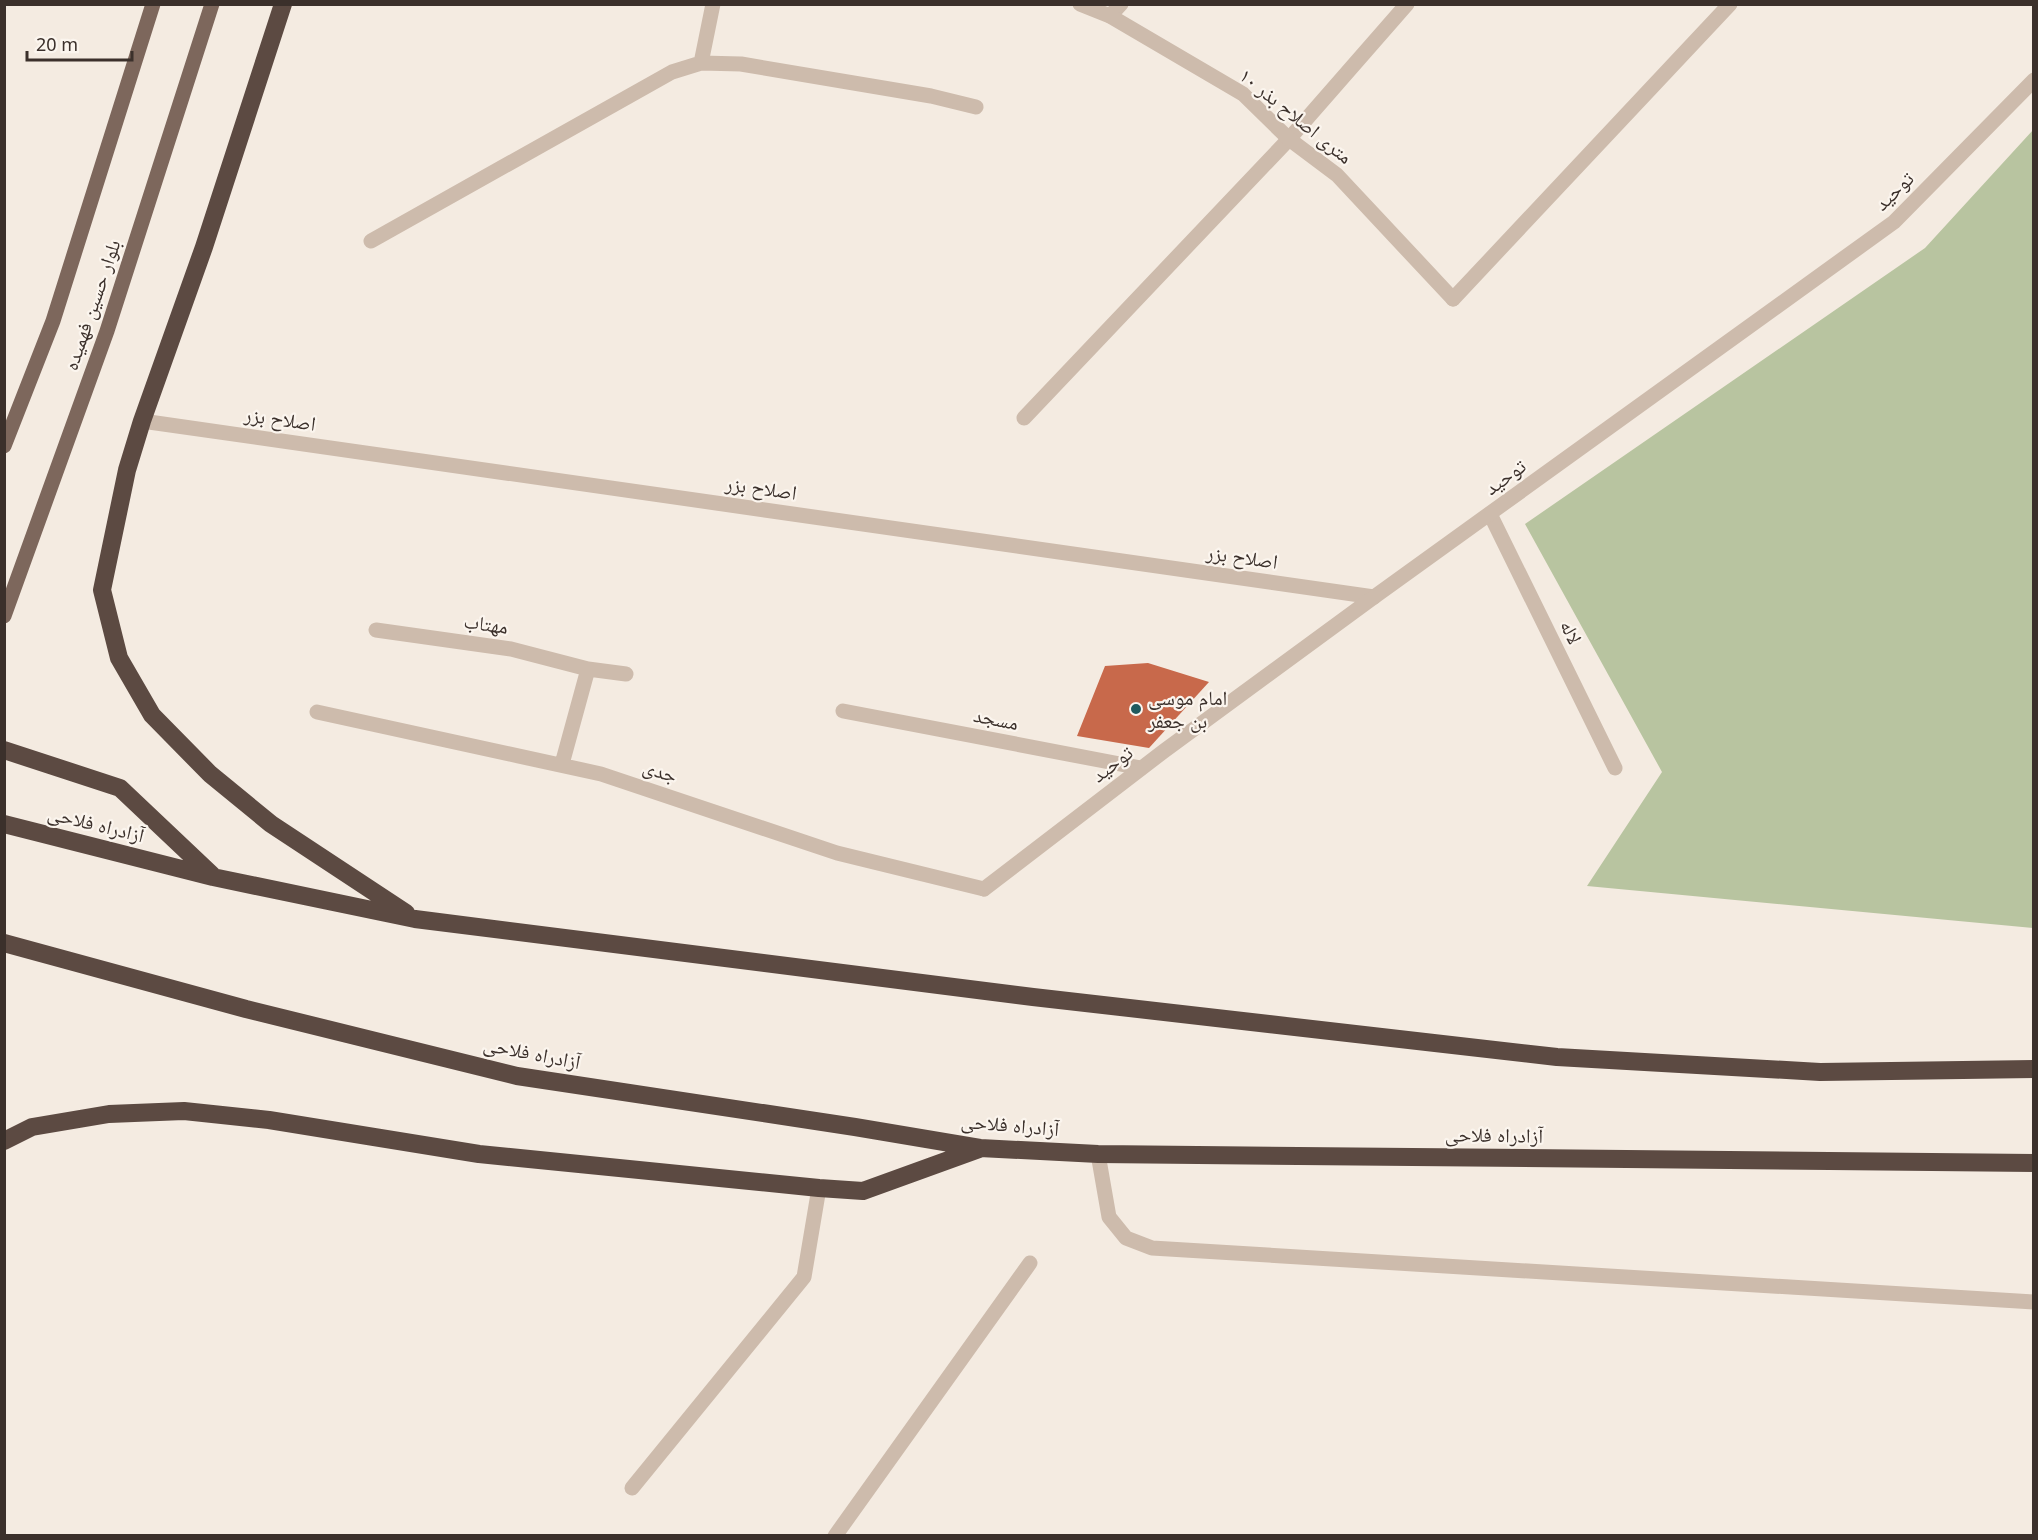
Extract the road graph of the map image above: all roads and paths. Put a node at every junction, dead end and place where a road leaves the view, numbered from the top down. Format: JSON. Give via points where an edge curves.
{"nodes":[{"id":1,"x":153,"y":4,"type":"edge"},
{"id":2,"x":212,"y":4,"type":"edge"},
{"id":3,"x":283,"y":4,"type":"edge"},
{"id":4,"x":713,"y":4,"type":"edge"},
{"id":5,"x":1080,"y":4,"type":"edge"},
{"id":6,"x":1121,"y":4,"type":"edge"},
{"id":7,"x":1407,"y":4,"type":"edge"},
{"id":8,"x":1730,"y":4,"type":"edge"},
{"id":9,"x":1110,"y":16,"type":"junction"},
{"id":10,"x":701,"y":63,"type":"junction"},
{"id":11,"x":2034,"y":80,"type":"edge"},
{"id":12,"x":976,"y":107,"type":"dead end"},
{"id":13,"x":1289,"y":139,"type":"junction"},
{"id":14,"x":371,"y":241,"type":"dead end"},
{"id":15,"x":1024,"y":418,"type":"dead end"},
{"id":16,"x":142,"y":421,"type":"junction"},
{"id":17,"x":4,"y":446,"type":"edge"},
{"id":18,"x":1490,"y":514,"type":"junction"},
{"id":19,"x":1374,"y":597,"type":"junction"},
{"id":20,"x":4,"y":616,"type":"edge"},
{"id":21,"x":376,"y":630,"type":"dead end"},
{"id":22,"x":588,"y":669,"type":"junction"},
{"id":23,"x":626,"y":674,"type":"dead end"},
{"id":24,"x":843,"y":711,"type":"dead end"},
{"id":25,"x":317,"y":712,"type":"dead end"},
{"id":26,"x":4,"y":750,"type":"edge"},
{"id":27,"x":562,"y":764,"type":"junction"},
{"id":28,"x":1141,"y":768,"type":"junction"},
{"id":29,"x":1615,"y":768,"type":"dead end"},
{"id":30,"x":4,"y":824,"type":"edge"},
{"id":31,"x":213,"y":877,"type":"junction"},
{"id":32,"x":984,"y":889,"type":"joint"},
{"id":33,"x":414,"y":919,"type":"junction"},
{"id":34,"x":4,"y":943,"type":"edge"},
{"id":35,"x":2034,"y":1069,"type":"edge"},
{"id":36,"x":4,"y":1141,"type":"edge"},
{"id":37,"x":980,"y":1148,"type":"junction"},
{"id":38,"x":1098,"y":1154,"type":"junction"},
{"id":39,"x":2034,"y":1163,"type":"edge"},
{"id":40,"x":819,"y":1188,"type":"junction"},
{"id":41,"x":1030,"y":1263,"type":"dead end"},
{"id":42,"x":2034,"y":1302,"type":"edge"},
{"id":43,"x":632,"y":1488,"type":"dead end"},
{"id":44,"x":835,"y":1536,"type":"edge"}],
"edges":[{"from":1,"to":17,"type":"main road","name":"بلوار حسین فهمیده","via":[[53,321]]},
{"from":2,"to":20,"type":"main road","name":"بلوار حسین فهمیده","via":[[107,331]]},
{"from":3,"to":16,"type":"highway"},
{"from":4,"to":10,"type":"street"},
{"from":5,"to":9,"type":"street","name":"۱۰ متری اصلاح بذر"},
{"from":6,"to":9,"type":"street"},
{"from":7,"to":13,"type":"street"},
{"from":8,"to":13,"type":"street","name":"۱۰ متری اصلاح بذر","via":[[1453,299],[1337,175]]},
{"from":9,"to":13,"type":"street","name":"۱۰ متری اصلاح بذر","via":[[1243,94]]},
{"from":10,"to":12,"type":"street","via":[[741,64]]},
{"from":10,"to":14,"type":"street","via":[[672,72]]},
{"from":11,"to":18,"type":"street","name":"توحید","via":[[1894,222]]},
{"from":13,"to":15,"type":"street"},
{"from":16,"to":19,"type":"street","name":"اصلاح بزر"},
{"from":16,"to":33,"type":"highway","via":[[127,470],[102,590],[118,658],[152,715],[210,774],[271,824]]},
{"from":18,"to":19,"type":"street","name":"توحید"},
{"from":18,"to":29,"type":"street","name":"لاله"},
{"from":19,"to":28,"type":"street","name":"توحید"},
{"from":21,"to":22,"type":"street","name":"مهتاب","via":[[511,649]]},
{"from":22,"to":23,"type":"street","name":"مهتاب"},
{"from":22,"to":27,"type":"street"},
{"from":24,"to":28,"type":"street","name":"مسجد"},
{"from":25,"to":27,"type":"street","name":"جدی"},
{"from":26,"to":31,"type":"highway","via":[[120,789]]},
{"from":27,"to":32,"type":"street","name":"جدی","via":[[837,853]]},
{"from":28,"to":32,"type":"street","name":"توحید"},
{"from":30,"to":31,"type":"highway","name":"آزادراه فلاحی"},
{"from":31,"to":33,"type":"highway","name":"آزادراه فلاحی"},
{"from":33,"to":35,"type":"highway","name":"آزادراه فلاحی","via":[[1033,997],[1557,1057],[1820,1072]]},
{"from":34,"to":37,"type":"highway","name":"آزادراه فلاحی","via":[[246,1009],[517,1076]]},
{"from":36,"to":40,"type":"highway","via":[[32,1127],[109,1114],[184,1111],[269,1120],[479,1154]]},
{"from":37,"to":38,"type":"highway","name":"آزادراه فلاحی"},
{"from":37,"to":40,"type":"highway","via":[[863,1191]]},
{"from":38,"to":39,"type":"highway","name":"آزادراه فلاحی"},
{"from":38,"to":42,"type":"street","via":[[1109,1217],[1126,1238],[1152,1248]]},
{"from":40,"to":43,"type":"street","via":[[804,1277]]},
{"from":41,"to":44,"type":"street"}]}
